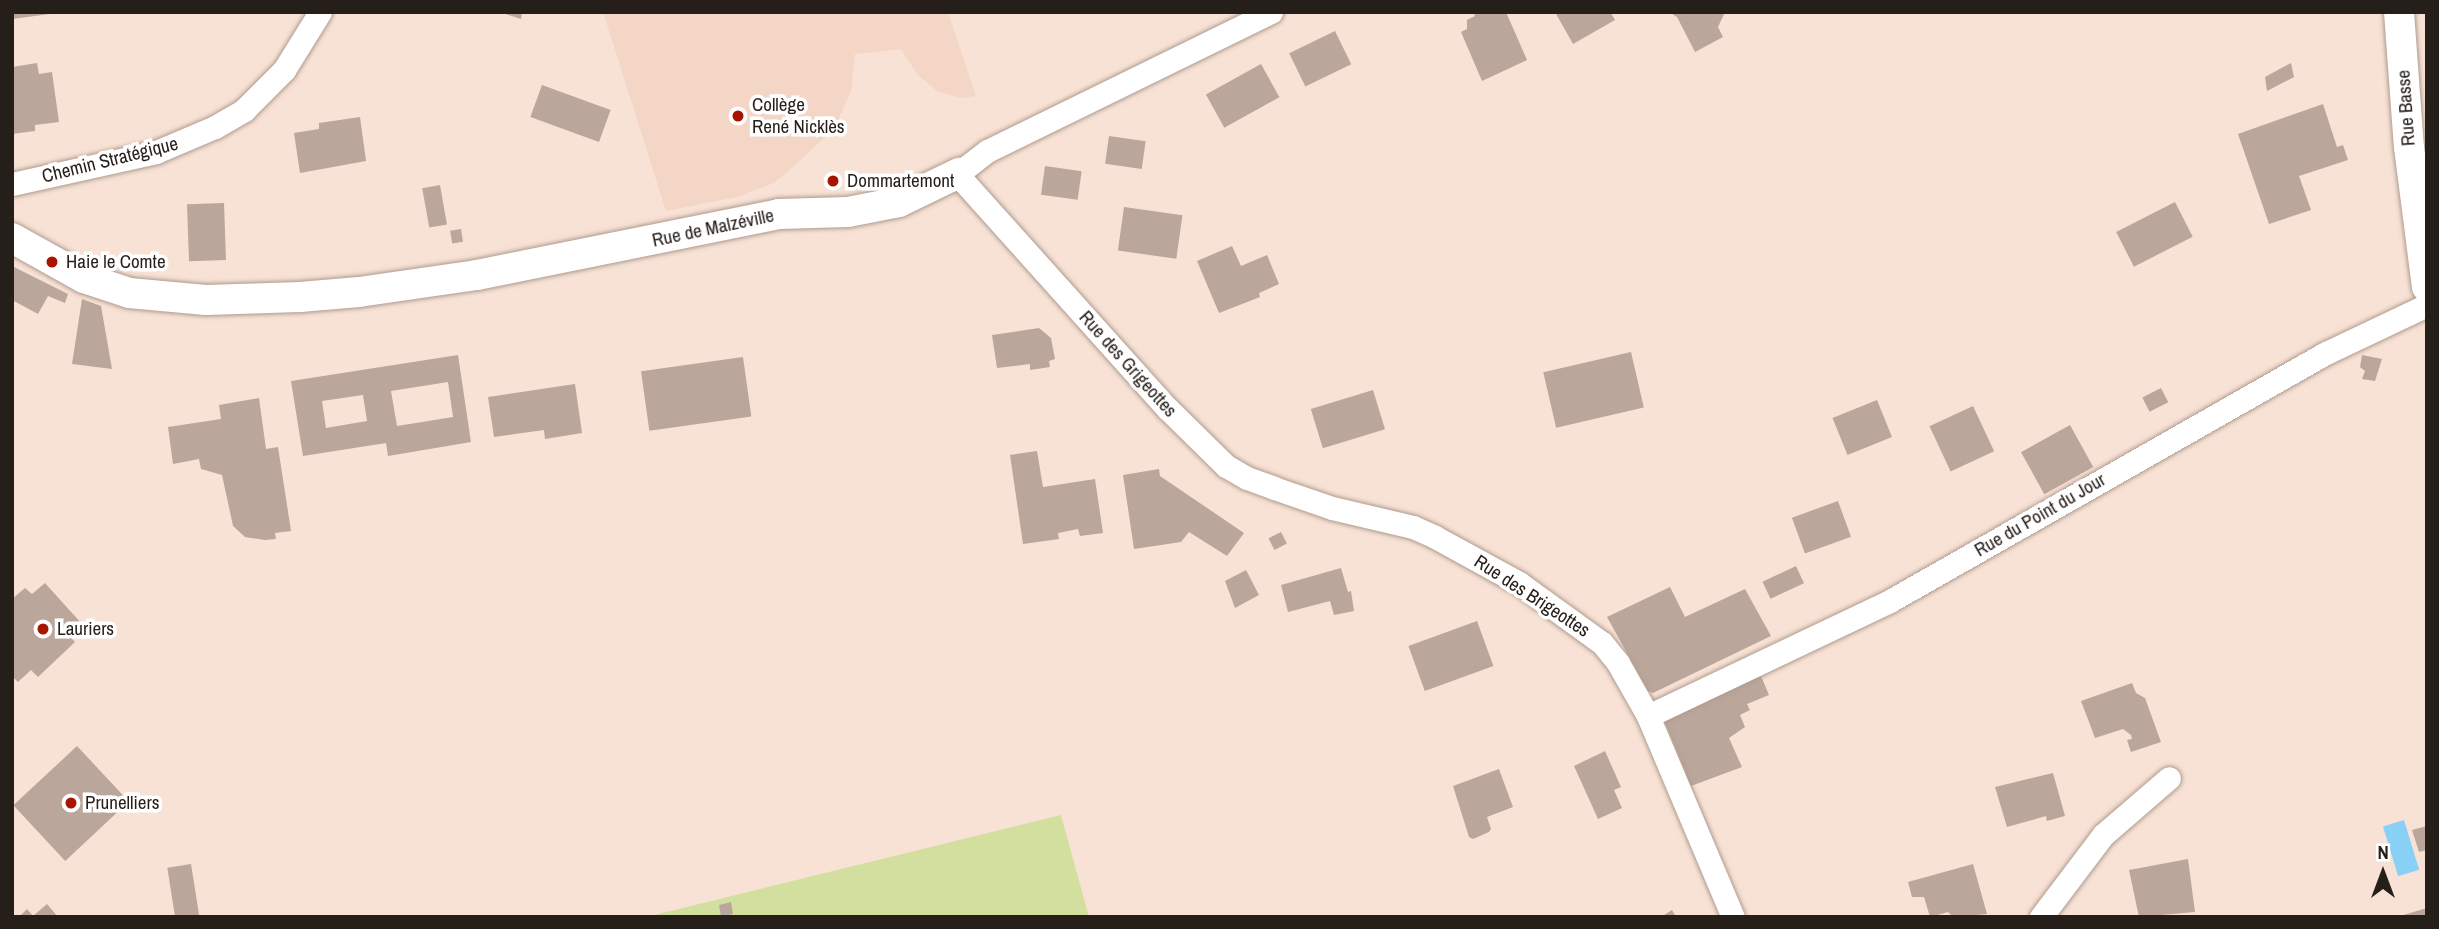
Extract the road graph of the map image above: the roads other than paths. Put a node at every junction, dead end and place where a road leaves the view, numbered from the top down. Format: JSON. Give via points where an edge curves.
{"nodes":[{"id":1,"x":320,"y":12,"type":"edge"},
{"id":2,"x":1271,"y":12,"type":"edge"},
{"id":3,"x":2399,"y":12,"type":"edge"},
{"id":4,"x":960,"y":173,"type":"junction"},
{"id":5,"x":12,"y":184,"type":"edge"},
{"id":6,"x":12,"y":238,"type":"edge"},
{"id":7,"x":2427,"y":287,"type":"edge"},
{"id":8,"x":2427,"y":305,"type":"edge"},
{"id":9,"x":1332,"y":508,"type":"joint"},
{"id":10,"x":1648,"y":716,"type":"junction"},
{"id":11,"x":2169,"y":778,"type":"dead end"},
{"id":12,"x":1733,"y":917,"type":"edge"},
{"id":13,"x":2041,"y":917,"type":"edge"}],
"edges":[{"from":1,"to":5,"type":"street","name":"Chemin Stratégique","via":[[284,70],[244,110],[215,127],[156,152]]},
{"from":2,"to":4,"type":"street","name":"Rue de Malzéville","via":[[987,151]]},
{"from":3,"to":7,"type":"street","name":"Rue Basse","via":[[2409,147]]},
{"from":4,"to":6,"type":"street","name":"Rue de Malzéville","via":[[899,202],[848,212],[779,214],[411,285],[312,296],[218,300],[148,296],[113,288],[52,262]]},
{"from":4,"to":9,"type":"street","name":"Rue des Grigeottes","via":[[1210,454],[1247,478]]},
{"from":8,"to":10,"type":"street","name":"Rue du Point du Jour","via":[[2312,360],[1888,603]]},
{"from":9,"to":10,"type":"street","name":"Rue des Brigeottes","via":[[1413,527],[1519,583],[1602,643]]},
{"from":10,"to":12,"type":"street","name":"Rue des Brigeottes"},
{"from":11,"to":13,"type":"street","via":[[2104,835]]}]}
